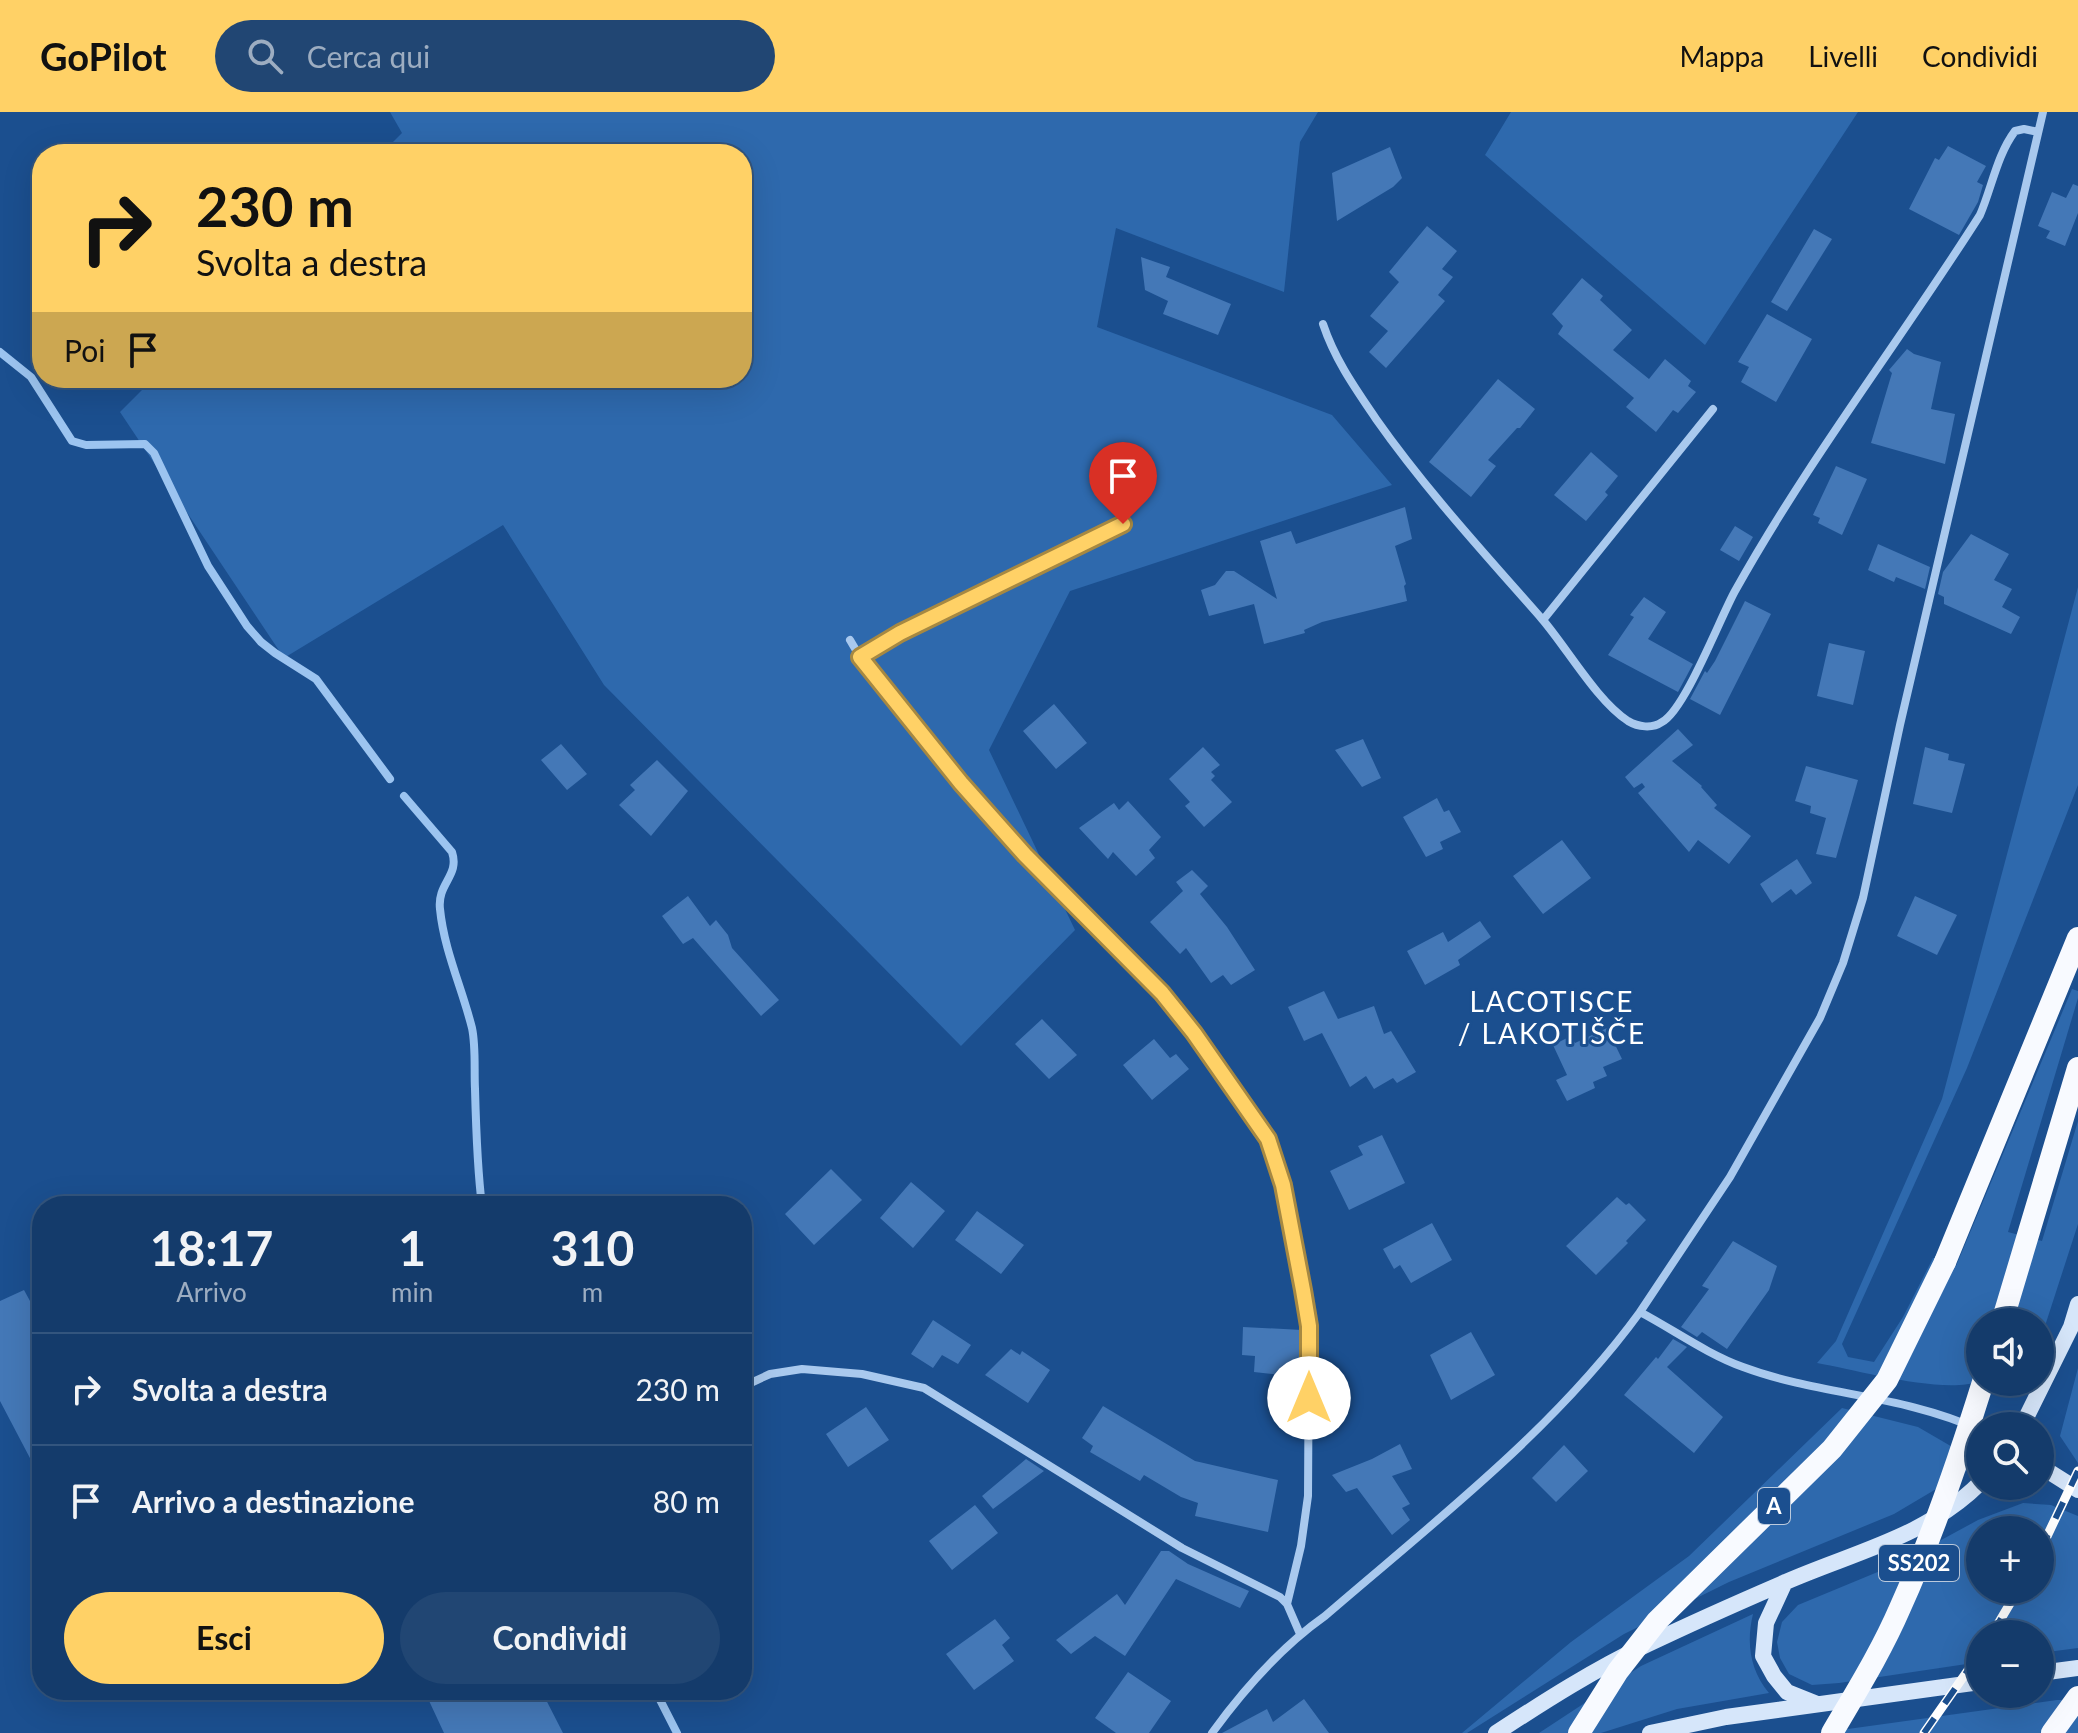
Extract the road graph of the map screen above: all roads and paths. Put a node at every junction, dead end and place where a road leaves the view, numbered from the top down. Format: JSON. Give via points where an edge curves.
{"nodes":[{"id":1,"x":2043,"y":112,"type":"edge"},
{"id":2,"x":2038,"y":132,"type":"junction"},
{"id":3,"x":1323,"y":324,"type":"dead end"},
{"id":4,"x":1713,"y":409,"type":"dead end"},
{"id":5,"x":1123,"y":524,"type":"dead end"},
{"id":6,"x":1543,"y":620,"type":"junction"},
{"id":7,"x":850,"y":640,"type":"dead end"},
{"id":8,"x":860,"y":657,"type":"junction"},
{"id":9,"x":2078,"y":938,"type":"edge"},
{"id":10,"x":2078,"y":1068,"type":"edge"},
{"id":11,"x":2078,"y":1304,"type":"edge"},
{"id":12,"x":2006,"y":1308,"type":"edge"},
{"id":13,"x":1640,"y":1312,"type":"junction"},
{"id":14,"x":752,"y":1382,"type":"edge"},
{"id":15,"x":1979,"y":1396,"type":"edge"},
{"id":16,"x":2029,"y":1412,"type":"edge"},
{"id":17,"x":1966,"y":1424,"type":"edge"},
{"id":18,"x":2054,"y":1475,"type":"edge"},
{"id":19,"x":2078,"y":1490,"type":"edge"},
{"id":20,"x":1966,"y":1495,"type":"edge"},
{"id":21,"x":1785,"y":1582,"type":"junction"},
{"id":22,"x":1287,"y":1604,"type":"junction"},
{"id":23,"x":1300,"y":1634,"type":"junction"},
{"id":24,"x":2078,"y":1668,"type":"edge"},
{"id":25,"x":2054,"y":1671,"type":"edge"},
{"id":26,"x":1966,"y":1684,"type":"edge"},
{"id":27,"x":2078,"y":1697,"type":"edge"},
{"id":28,"x":1819,"y":1704,"type":"junction"},
{"id":29,"x":1212,"y":1733,"type":"edge"},
{"id":30,"x":1496,"y":1733,"type":"edge"},
{"id":31,"x":1579,"y":1733,"type":"edge"},
{"id":32,"x":1650,"y":1733,"type":"edge"},
{"id":33,"x":1832,"y":1733,"type":"edge"},
{"id":34,"x":2052,"y":1733,"type":"edge"}],
"edges":[{"from":1,"to":2,"type":"street"},
{"from":2,"to":6,"type":"street","via":[[2015,131],[2004,145],[1980,215],[1777,517],[1671,715],[1645,727],[1625,719]]},
{"from":2,"to":13,"type":"street","via":[[1863,898],[1843,963],[1820,1018],[1730,1177]]},
{"from":3,"to":6,"type":"street","via":[[1344,373],[1400,453]]},
{"from":4,"to":6,"type":"street"},
{"from":5,"to":8,"type":"street"},
{"from":7,"to":8,"type":"street"},
{"from":8,"to":22,"type":"street","via":[[1025,855],[1170,1003],[1268,1139],[1283,1185],[1309,1326],[1308,1496]]},
{"from":9,"to":31,"type":"highway","number":"A","bridge":true,"via":[[1945,1262],[1887,1380],[1832,1449],[1657,1621]]},
{"from":10,"to":12,"type":"highway"},
{"from":11,"to":16,"type":"main road"},
{"from":13,"to":17,"type":"street","via":[[1743,1367],[1910,1404]]},
{"from":13,"to":23,"type":"street","via":[[1516,1449]]},
{"from":14,"to":22,"type":"street","via":[[802,1369],[862,1374],[924,1388],[1182,1548]]},
{"from":15,"to":33,"type":"highway","number":"SS202","bridge":true,"via":[[1899,1610]]},
{"from":18,"to":19,"type":"main road"},
{"from":20,"to":21,"type":"main road","via":[[1912,1532]]},
{"from":21,"to":28,"type":"main road","via":[[1766,1623],[1763,1656],[1787,1692]]},
{"from":21,"to":30,"type":"main road","via":[[1646,1644]]},
{"from":22,"to":23,"type":"street"},
{"from":23,"to":29,"type":"street"},
{"from":24,"to":25,"type":"main road"},
{"from":26,"to":28,"type":"main road"},
{"from":27,"to":34,"type":"highway"},
{"from":28,"to":32,"type":"main road"}]}
